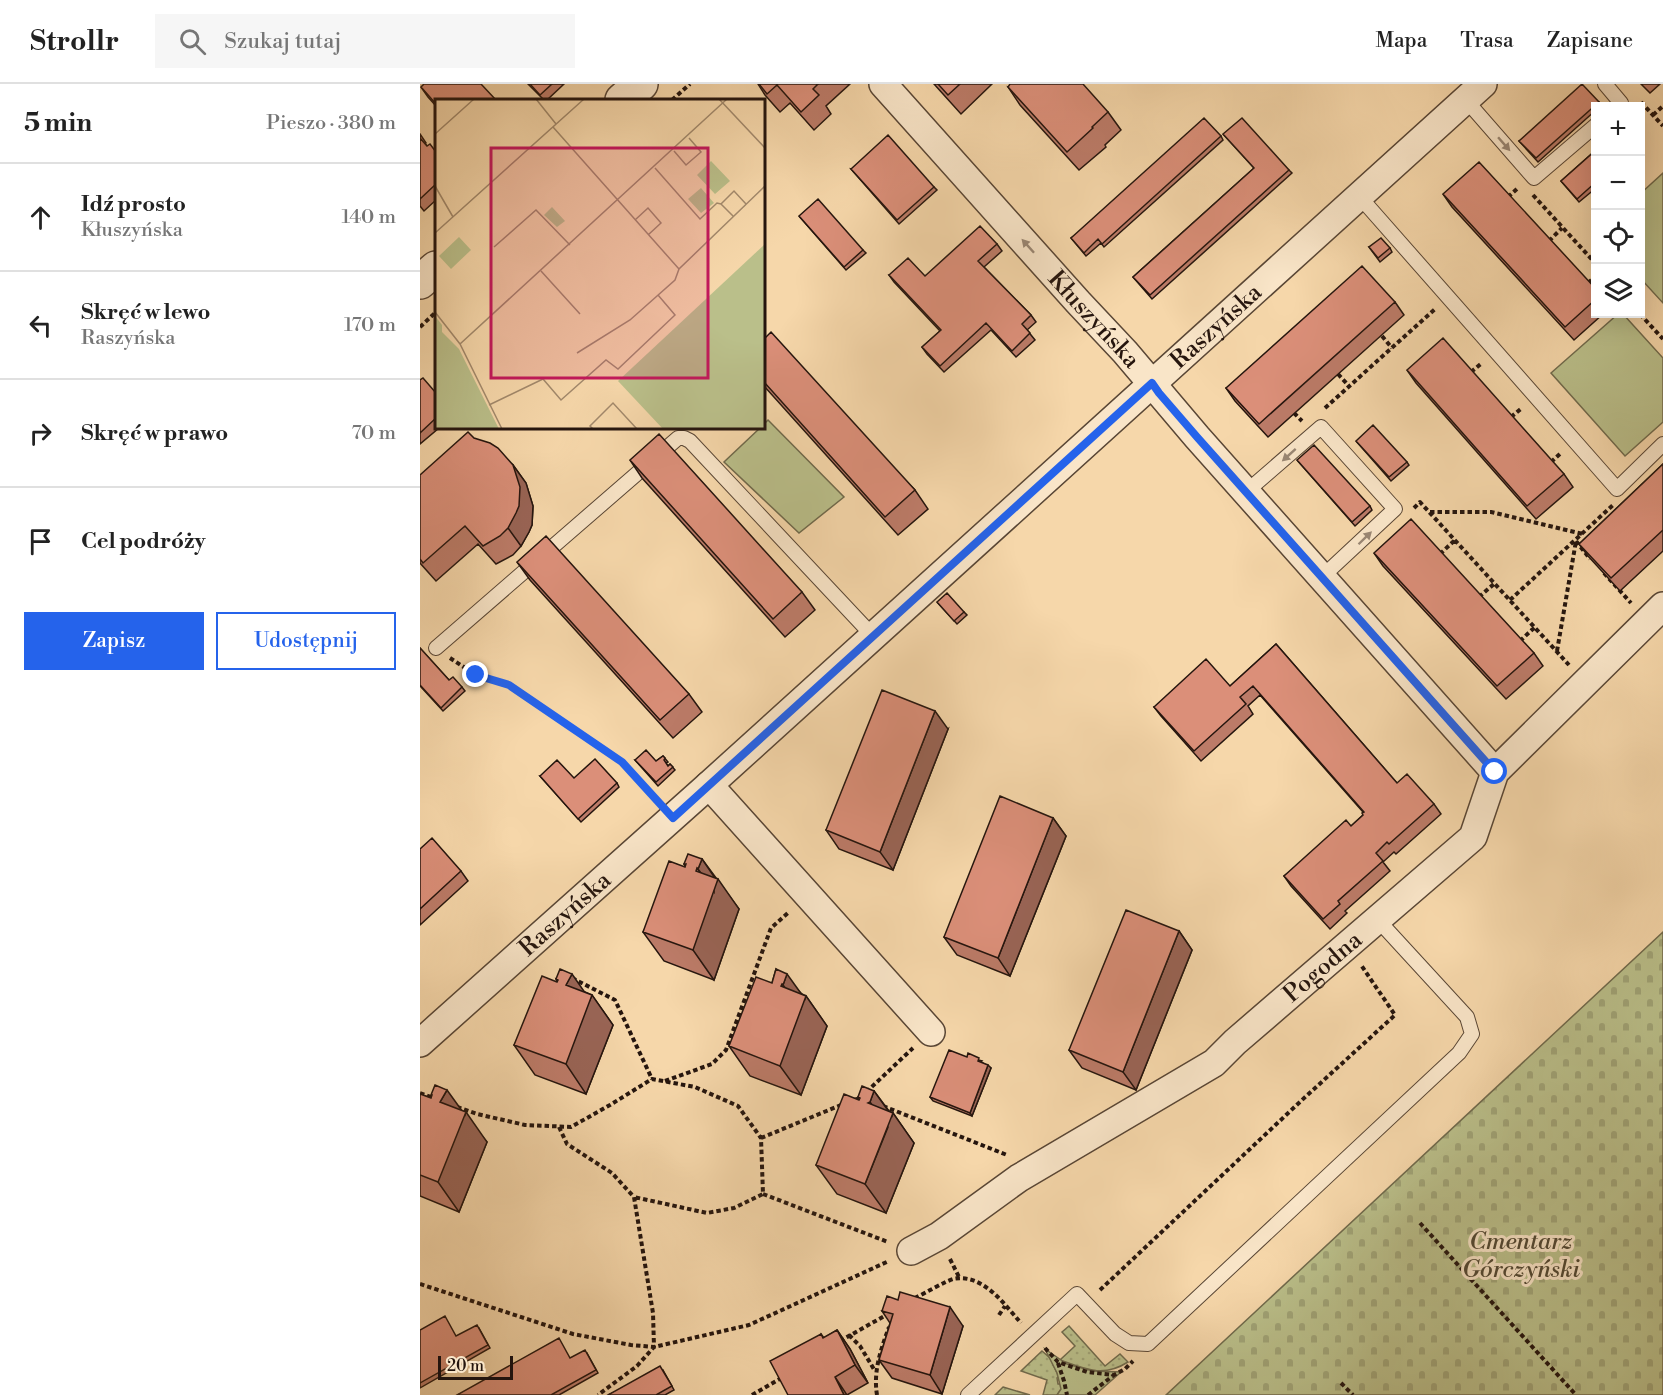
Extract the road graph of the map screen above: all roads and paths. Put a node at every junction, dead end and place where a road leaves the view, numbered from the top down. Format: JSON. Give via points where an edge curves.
{"nodes":[{"id":1,"x":641,"y":84,"type":"edge"},
{"id":2,"x":690,"y":84,"type":"edge"},
{"id":3,"x":882,"y":84,"type":"edge"},
{"id":4,"x":1605,"y":84,"type":"edge"},
{"id":5,"x":1474,"y":92,"type":"edge"},
{"id":6,"x":623,"y":99,"type":"edge"},
{"id":7,"x":673,"y":99,"type":"edge"},
{"id":8,"x":1639,"y":99,"type":"dead end"},
{"id":9,"x":1621,"y":102,"type":"edge"},
{"id":10,"x":1663,"y":106,"type":"edge"},
{"id":11,"x":1653,"y":115,"type":"junction"},
{"id":12,"x":1663,"y":126,"type":"edge"},
{"id":13,"x":1591,"y":129,"type":"edge"},
{"id":14,"x":1522,"y":184,"type":"dead end"},
{"id":15,"x":1359,"y":196,"type":"junction"},
{"id":16,"x":1508,"y":197,"type":"edge"},
{"id":17,"x":1562,"y":228,"type":"dead end"},
{"id":18,"x":1549,"y":241,"type":"edge"},
{"id":19,"x":435,"y":269,"type":"edge"},
{"id":20,"x":1591,"y":280,"type":"edge"},
{"id":21,"x":420,"y":282,"type":"edge"},
{"id":22,"x":1588,"y":283,"type":"edge"},
{"id":23,"x":1438,"y":305,"type":"dead end"},
{"id":24,"x":435,"y":313,"type":"edge"},
{"id":25,"x":1644,"y":318,"type":"edge"},
{"id":26,"x":420,"y":327,"type":"edge"},
{"id":27,"x":1382,"y":336,"type":"edge"},
{"id":28,"x":1663,"y":339,"type":"edge"},
{"id":29,"x":1392,"y":348,"type":"junction"},
{"id":30,"x":1486,"y":359,"type":"dead end"},
{"id":31,"x":1471,"y":372,"type":"edge"},
{"id":32,"x":1338,"y":374,"type":"edge"},
{"id":33,"x":1152,"y":383,"type":"junction"},
{"id":34,"x":1349,"y":386,"type":"junction"},
{"id":35,"x":1526,"y":405,"type":"dead end"},
{"id":36,"x":1323,"y":410,"type":"dead end"},
{"id":37,"x":1511,"y":417,"type":"edge"},
{"id":38,"x":1663,"y":444,"type":"edge"},
{"id":39,"x":1565,"y":449,"type":"dead end"},
{"id":40,"x":1551,"y":462,"type":"edge"},
{"id":41,"x":1246,"y":492,"type":"junction"},
{"id":42,"x":1613,"y":505,"type":"dead end"},
{"id":43,"x":1411,"y":510,"type":"dead end"},
{"id":44,"x":1430,"y":512,"type":"junction"},
{"id":45,"x":1603,"y":514,"type":"junction"},
{"id":46,"x":1610,"y":521,"type":"edge"},
{"id":47,"x":1583,"y":534,"type":"junction"},
{"id":48,"x":1455,"y":540,"type":"junction"},
{"id":49,"x":1576,"y":540,"type":"junction"},
{"id":50,"x":1440,"y":554,"type":"edge"},
{"id":51,"x":1322,"y":578,"type":"junction"},
{"id":52,"x":1495,"y":583,"type":"junction"},
{"id":53,"x":1479,"y":597,"type":"edge"},
{"id":54,"x":1510,"y":600,"type":"junction"},
{"id":55,"x":1663,"y":606,"type":"edge"},
{"id":56,"x":1635,"y":607,"type":"dead end"},
{"id":57,"x":1535,"y":627,"type":"junction"},
{"id":58,"x":873,"y":636,"type":"junction"},
{"id":59,"x":1520,"y":641,"type":"edge"},
{"id":60,"x":436,"y":648,"type":"dead end"},
{"id":61,"x":1557,"y":651,"type":"junction"},
{"id":62,"x":448,"y":657,"type":"dead end"},
{"id":63,"x":1570,"y":665,"type":"dead end"},
{"id":64,"x":1495,"y":772,"type":"junction"},
{"id":65,"x":709,"y":785,"type":"junction"},
{"id":66,"x":673,"y":818,"type":"junction"},
{"id":67,"x":809,"y":895,"type":"junction"},
{"id":68,"x":1377,"y":919,"type":"junction"},
{"id":69,"x":1346,"y":946,"type":"junction"},
{"id":70,"x":569,"y":976,"type":"edge"},
{"id":71,"x":932,"y":1032,"type":"joint"},
{"id":72,"x":420,"y":1043,"type":"edge"},
{"id":73,"x":652,"y":1079,"type":"junction"},
{"id":74,"x":665,"y":1082,"type":"junction"},
{"id":75,"x":420,"y":1094,"type":"edge"},
{"id":76,"x":860,"y":1098,"type":"junction"},
{"id":77,"x":439,"y":1100,"type":"edge"},
{"id":78,"x":871,"y":1102,"type":"edge"},
{"id":79,"x":448,"y":1104,"type":"edge"},
{"id":80,"x":882,"y":1106,"type":"edge"},
{"id":81,"x":559,"y":1127,"type":"junction"},
{"id":82,"x":760,"y":1138,"type":"junction"},
{"id":83,"x":1019,"y":1178,"type":"junction"},
{"id":84,"x":763,"y":1194,"type":"junction"},
{"id":85,"x":634,"y":1197,"type":"junction"},
{"id":86,"x":1420,"y":1223,"type":"dead end"},
{"id":87,"x":911,"y":1251,"type":"junction"},
{"id":88,"x":420,"y":1284,"type":"edge"},
{"id":89,"x":910,"y":1301,"type":"edge"},
{"id":90,"x":1086,"y":1304,"type":"junction"},
{"id":91,"x":1005,"y":1306,"type":"junction"},
{"id":92,"x":896,"y":1309,"type":"edge"},
{"id":93,"x":999,"y":1315,"type":"dead end"},
{"id":94,"x":892,"y":1319,"type":"edge"},
{"id":95,"x":1033,"y":1334,"type":"junction"},
{"id":96,"x":849,"y":1335,"type":"junction"},
{"id":97,"x":1148,"y":1344,"type":"junction"},
{"id":98,"x":654,"y":1347,"type":"junction"},
{"id":99,"x":833,"y":1347,"type":"edge"},
{"id":100,"x":1058,"y":1362,"type":"junction"},
{"id":101,"x":876,"y":1372,"type":"junction"},
{"id":102,"x":789,"y":1374,"type":"edge"},
{"id":103,"x":1114,"y":1375,"type":"junction"},
{"id":104,"x":1341,"y":1383,"type":"dead end"},
{"id":105,"x":598,"y":1395,"type":"edge"},
{"id":106,"x":752,"y":1395,"type":"edge"},
{"id":107,"x":877,"y":1395,"type":"edge"},
{"id":108,"x":968,"y":1395,"type":"edge"},
{"id":109,"x":1066,"y":1395,"type":"edge"},
{"id":110,"x":1088,"y":1395,"type":"edge"},
{"id":111,"x":1353,"y":1395,"type":"edge"},
{"id":112,"x":1576,"y":1395,"type":"edge"}],
"edges":[{"from":1,"to":6,"type":"street"},
{"from":2,"to":7,"type":"path"},
{"from":33,"to":3,"type":"street","name":"Kłuszyńska","one_way":true},
{"from":4,"to":9,"type":"lane"},
{"from":5,"to":13,"type":"lane","one_way":true,"via":[[1534,178]]},
{"from":5,"to":15,"type":"street","name":"Raszyńska"},
{"from":8,"to":11,"type":"path"},
{"from":10,"to":11,"type":"path"},
{"from":11,"to":12,"type":"path"},
{"from":14,"to":16,"type":"path"},
{"from":15,"to":33,"type":"street","name":"Raszyńska"},
{"from":15,"to":38,"type":"lane","via":[[1617,489]]},
{"from":17,"to":18,"type":"path"},
{"from":19,"to":21,"type":"street"},
{"from":20,"to":22,"type":"path"},
{"from":23,"to":29,"type":"path"},
{"from":24,"to":26,"type":"path"},
{"from":25,"to":28,"type":"path"},
{"from":27,"to":29,"type":"path"},
{"from":29,"to":34,"type":"path"},
{"from":30,"to":31,"type":"path"},
{"from":32,"to":34,"type":"path"},
{"from":33,"to":41,"type":"street","name":"Kłuszyńska"},
{"from":33,"to":58,"type":"street","name":"Raszyńska"},
{"from":34,"to":36,"type":"path"},
{"from":35,"to":37,"type":"path"},
{"from":39,"to":40,"type":"path"},
{"from":41,"to":51,"type":"street","name":"Kłuszyńska"},
{"from":51,"to":41,"type":"lane","one_way":true,"via":[[1395,509],[1321,427]]},
{"from":42,"to":45,"type":"path"},
{"from":43,"to":44,"type":"path","via":[[1420,502]]},
{"from":44,"to":47,"type":"path","via":[[1491,512]]},
{"from":44,"to":48,"type":"path"},
{"from":45,"to":46,"type":"path"},
{"from":45,"to":47,"type":"path"},
{"from":47,"to":49,"type":"path"},
{"from":48,"to":50,"type":"path"},
{"from":48,"to":52,"type":"path"},
{"from":49,"to":54,"type":"path"},
{"from":49,"to":56,"type":"path"},
{"from":49,"to":61,"type":"path"},
{"from":51,"to":64,"type":"street","name":"Kłuszyńska"},
{"from":52,"to":53,"type":"path"},
{"from":52,"to":54,"type":"path"},
{"from":54,"to":57,"type":"path"},
{"from":55,"to":64,"type":"street","name":"Pogodna"},
{"from":57,"to":59,"type":"path"},
{"from":57,"to":61,"type":"path"},
{"from":58,"to":60,"type":"lane","via":[[690,441],[678,438]]},
{"from":58,"to":65,"type":"street","name":"Raszyńska"},
{"from":61,"to":63,"type":"path"},
{"from":62,"to":66,"type":"path","via":[[476,675],[509,685],[622,762]]},
{"from":64,"to":68,"type":"street","name":"Pogodna","via":[[1473,837]]},
{"from":65,"to":66,"type":"street","name":"Raszyńska"},
{"from":65,"to":67,"type":"street"},
{"from":66,"to":72,"type":"street","name":"Raszyńska"},
{"from":67,"to":71,"type":"street"},
{"from":67,"to":74,"type":"path","via":[[771,928],[726,1050],[712,1064]]},
{"from":68,"to":69,"type":"street","name":"Pogodna"},
{"from":68,"to":97,"type":"lane","via":[[1467,1017],[1472,1034],[1459,1053]]},
{"from":69,"to":83,"type":"street","name":"Pogodna","via":[[1214,1063]]},
{"from":69,"to":90,"type":"path","via":[[1395,1015]]},
{"from":70,"to":73,"type":"path","via":[[615,1000]]},
{"from":71,"to":76,"type":"path"},
{"from":73,"to":74,"type":"path"},
{"from":73,"to":81,"type":"path","via":[[571,1127]]},
{"from":74,"to":82,"type":"path","via":[[695,1087],[738,1106]]},
{"from":75,"to":77,"type":"path"},
{"from":76,"to":78,"type":"path"},
{"from":76,"to":82,"type":"path"},
{"from":79,"to":81,"type":"path","via":[[525,1125]]},
{"from":80,"to":83,"type":"path","via":[[1006,1154]]},
{"from":81,"to":85,"type":"path","via":[[567,1144],[612,1173]]},
{"from":82,"to":84,"type":"path"},
{"from":83,"to":87,"type":"street","name":"Pogodna","via":[[939,1236]]},
{"from":84,"to":85,"type":"path","via":[[734,1208],[706,1213]]},
{"from":84,"to":87,"type":"path"},
{"from":85,"to":98,"type":"path","via":[[653,1312]]},
{"from":86,"to":112,"type":"path"},
{"from":87,"to":98,"type":"path","via":[[749,1325]]},
{"from":88,"to":98,"type":"path","via":[[573,1334]]},
{"from":89,"to":91,"type":"path","via":[[953,1279],[972,1280],[985,1286]]},
{"from":90,"to":95,"type":"lane","via":[[1077,1294]]},
{"from":90,"to":97,"type":"lane","via":[[1115,1334],[1129,1343]]},
{"from":91,"to":93,"type":"path"},
{"from":91,"to":95,"type":"path"},
{"from":92,"to":96,"type":"path"},
{"from":94,"to":101,"type":"path"},
{"from":95,"to":100,"type":"path"},
{"from":95,"to":108,"type":"lane"},
{"from":96,"to":99,"type":"path"},
{"from":96,"to":101,"type":"path"},
{"from":97,"to":103,"type":"path"},
{"from":98,"to":105,"type":"path","via":[[637,1366]]},
{"from":100,"to":103,"type":"path","via":[[1087,1372]]},
{"from":100,"to":109,"type":"path"},
{"from":101,"to":107,"type":"path"},
{"from":102,"to":106,"type":"path"},
{"from":103,"to":110,"type":"path"},
{"from":104,"to":111,"type":"path"}]}
